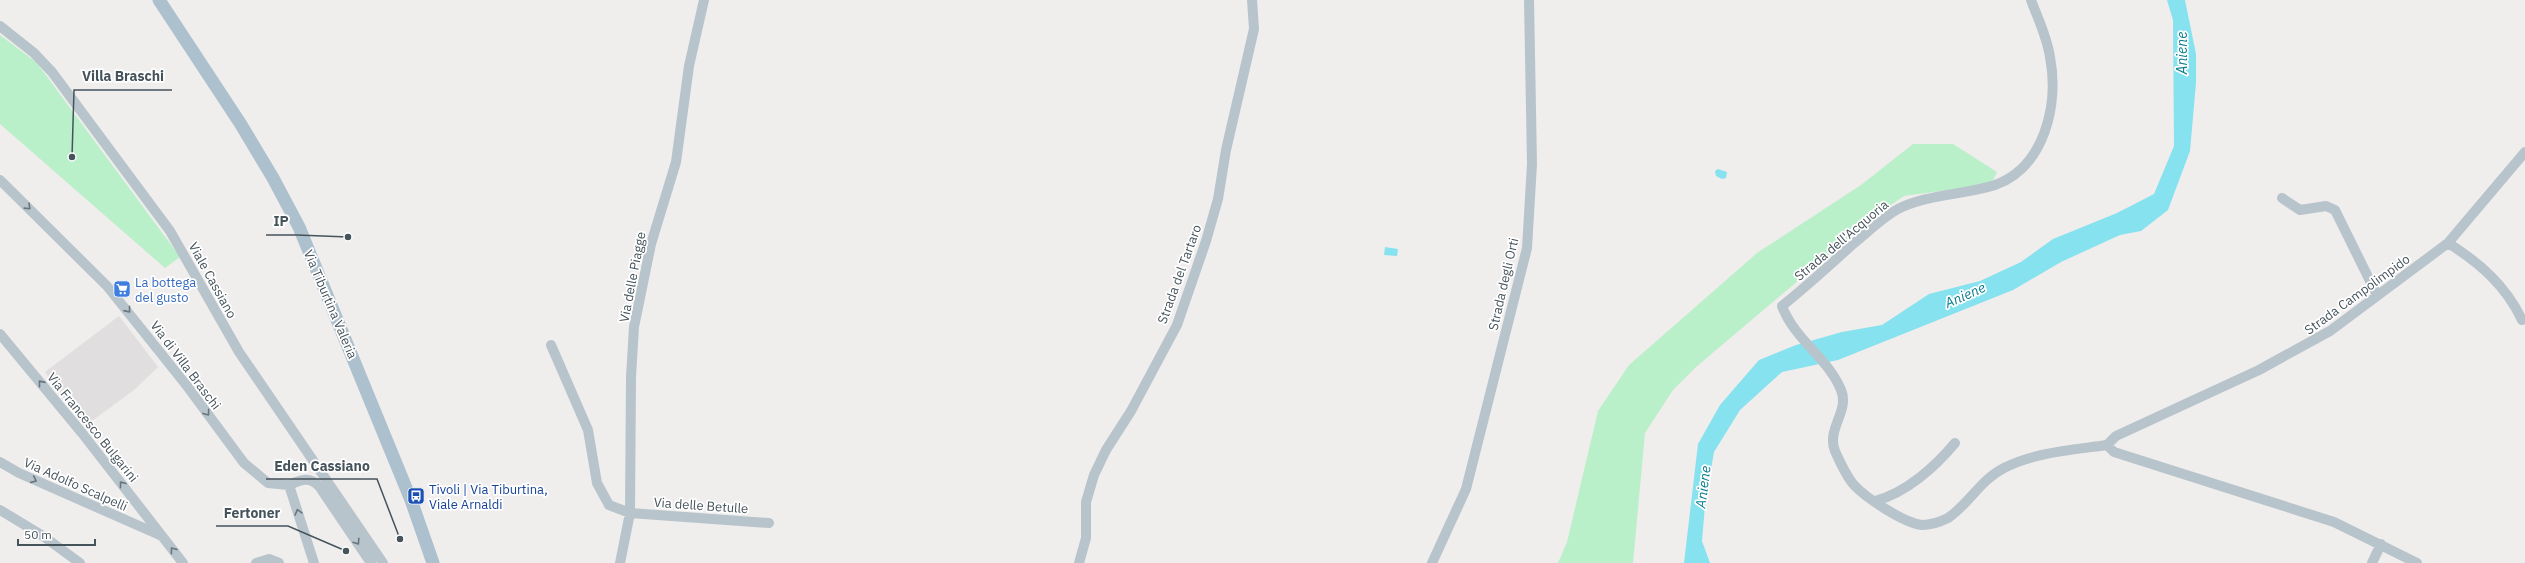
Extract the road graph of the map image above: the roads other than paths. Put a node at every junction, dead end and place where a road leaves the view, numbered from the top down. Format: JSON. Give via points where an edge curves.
{"nodes":[{"id":1,"x":159,"y":0,"type":"edge"},
{"id":2,"x":704,"y":0,"type":"edge"},
{"id":3,"x":1252,"y":0,"type":"edge"},
{"id":4,"x":1528,"y":0,"type":"edge"},
{"id":5,"x":2031,"y":0,"type":"edge"},
{"id":6,"x":0,"y":26,"type":"edge"},
{"id":7,"x":2525,"y":152,"type":"edge"},
{"id":8,"x":0,"y":180,"type":"edge"},
{"id":9,"x":2282,"y":198,"type":"dead end"},
{"id":10,"x":2448,"y":243,"type":"junction"},
{"id":11,"x":2377,"y":295,"type":"junction"},
{"id":12,"x":2522,"y":320,"type":"dead end"},
{"id":13,"x":0,"y":334,"type":"edge"},
{"id":14,"x":551,"y":345,"type":"dead end"},
{"id":15,"x":1955,"y":443,"type":"dead end"},
{"id":16,"x":2107,"y":445,"type":"junction"},
{"id":17,"x":0,"y":462,"type":"edge"},
{"id":18,"x":289,"y":485,"type":"junction"},
{"id":19,"x":1875,"y":501,"type":"junction"},
{"id":20,"x":0,"y":510,"type":"edge"},
{"id":21,"x":630,"y":513,"type":"junction"},
{"id":22,"x":769,"y":523,"type":"dead end"},
{"id":23,"x":164,"y":537,"type":"junction"},
{"id":24,"x":2382,"y":544,"type":"junction"},
{"id":25,"x":80,"y":563,"type":"edge"},
{"id":26,"x":183,"y":563,"type":"edge"},
{"id":27,"x":256,"y":563,"type":"edge"},
{"id":28,"x":279,"y":563,"type":"edge"},
{"id":29,"x":314,"y":563,"type":"edge"},
{"id":30,"x":371,"y":563,"type":"edge"},
{"id":31,"x":383,"y":563,"type":"edge"},
{"id":32,"x":433,"y":563,"type":"edge"},
{"id":33,"x":620,"y":563,"type":"edge"},
{"id":34,"x":1079,"y":563,"type":"edge"},
{"id":35,"x":1432,"y":563,"type":"edge"},
{"id":36,"x":2372,"y":563,"type":"edge"},
{"id":37,"x":2417,"y":563,"type":"edge"}],
"edges":[{"from":1,"to":32,"type":"main road","name":"Via Tiburtina Valeria","via":[[240,123],[299,228],[411,500]]},
{"from":2,"to":21,"type":"street","name":"Via delle Piagge","via":[[689,66],[677,156],[650,244],[634,327]]},
{"from":3,"to":34,"type":"street","name":"Strada del Tartaro","via":[[1254,29],[1226,150],[1218,199],[1206,241],[1178,321],[1094,476],[1086,502],[1086,541]]},
{"from":4,"to":35,"type":"street","name":"Strada degli Orti","via":[[1532,164],[1527,248],[1466,489]]},
{"from":5,"to":19,"type":"street","name":"Strada dell'Acquoria","via":[[2047,42],[2052,74],[2049,120],[2042,140],[2032,156],[2017,173],[2003,181],[1961,194],[1921,200],[1895,211],[1782,306],[1798,332],[1838,382],[1844,398],[1843,409],[1834,432],[1834,448],[1851,480]]},
{"from":6,"to":31,"type":"street","name":"Viale Cassiano","via":[[34,53],[52,72],[170,231],[239,352]]},
{"from":7,"to":10,"type":"street","name":"Strada Campolimpido"},
{"from":8,"to":18,"type":"street","name":"Via di Villa Braschi","one_way":true,"via":[[107,286],[187,386],[244,463],[268,483]]},
{"from":9,"to":11,"type":"street","via":[[2300,210],[2326,206],[2334,210]]},
{"from":10,"to":11,"type":"street","name":"Strada Campolimpido"},
{"from":10,"to":12,"type":"street","via":[[2475,261],[2498,282],[2510,296]]},
{"from":11,"to":16,"type":"street","name":"Strada Campolimpido","via":[[2345,321],[2309,344],[2116,436]]},
{"from":23,"to":13,"type":"street","name":"Via Francesco Bulgarini","one_way":true},
{"from":14,"to":21,"type":"street","name":"Via delle Betulle","via":[[588,430],[600,490],[612,508]]},
{"from":15,"to":19,"type":"street","via":[[1929,470],[1895,493]]},
{"from":16,"to":19,"type":"street","via":[[2044,455],[2005,467],[1984,481],[1952,514],[1936,523],[1922,525],[1911,522]]},
{"from":16,"to":24,"type":"street","via":[[2114,452],[2334,522]]},
{"from":17,"to":23,"type":"street","name":"Via Adolfo Scalpelli","one_way":true,"via":[[19,473]]},
{"from":29,"to":18,"type":"street","one_way":true},
{"from":18,"to":30,"type":"street","one_way":true,"via":[[304,479],[315,482]]},
{"from":20,"to":25,"type":"street","via":[[43,536]]},
{"from":21,"to":22,"type":"street","name":"Via delle Betulle"},
{"from":21,"to":33,"type":"street","name":"Via delle Piagge"},
{"from":26,"to":23,"type":"street","name":"Via Francesco Bulgarini","one_way":true},
{"from":24,"to":36,"type":"street"},
{"from":24,"to":37,"type":"street"},
{"from":27,"to":28,"type":"street","via":[[269,559]]}]}
